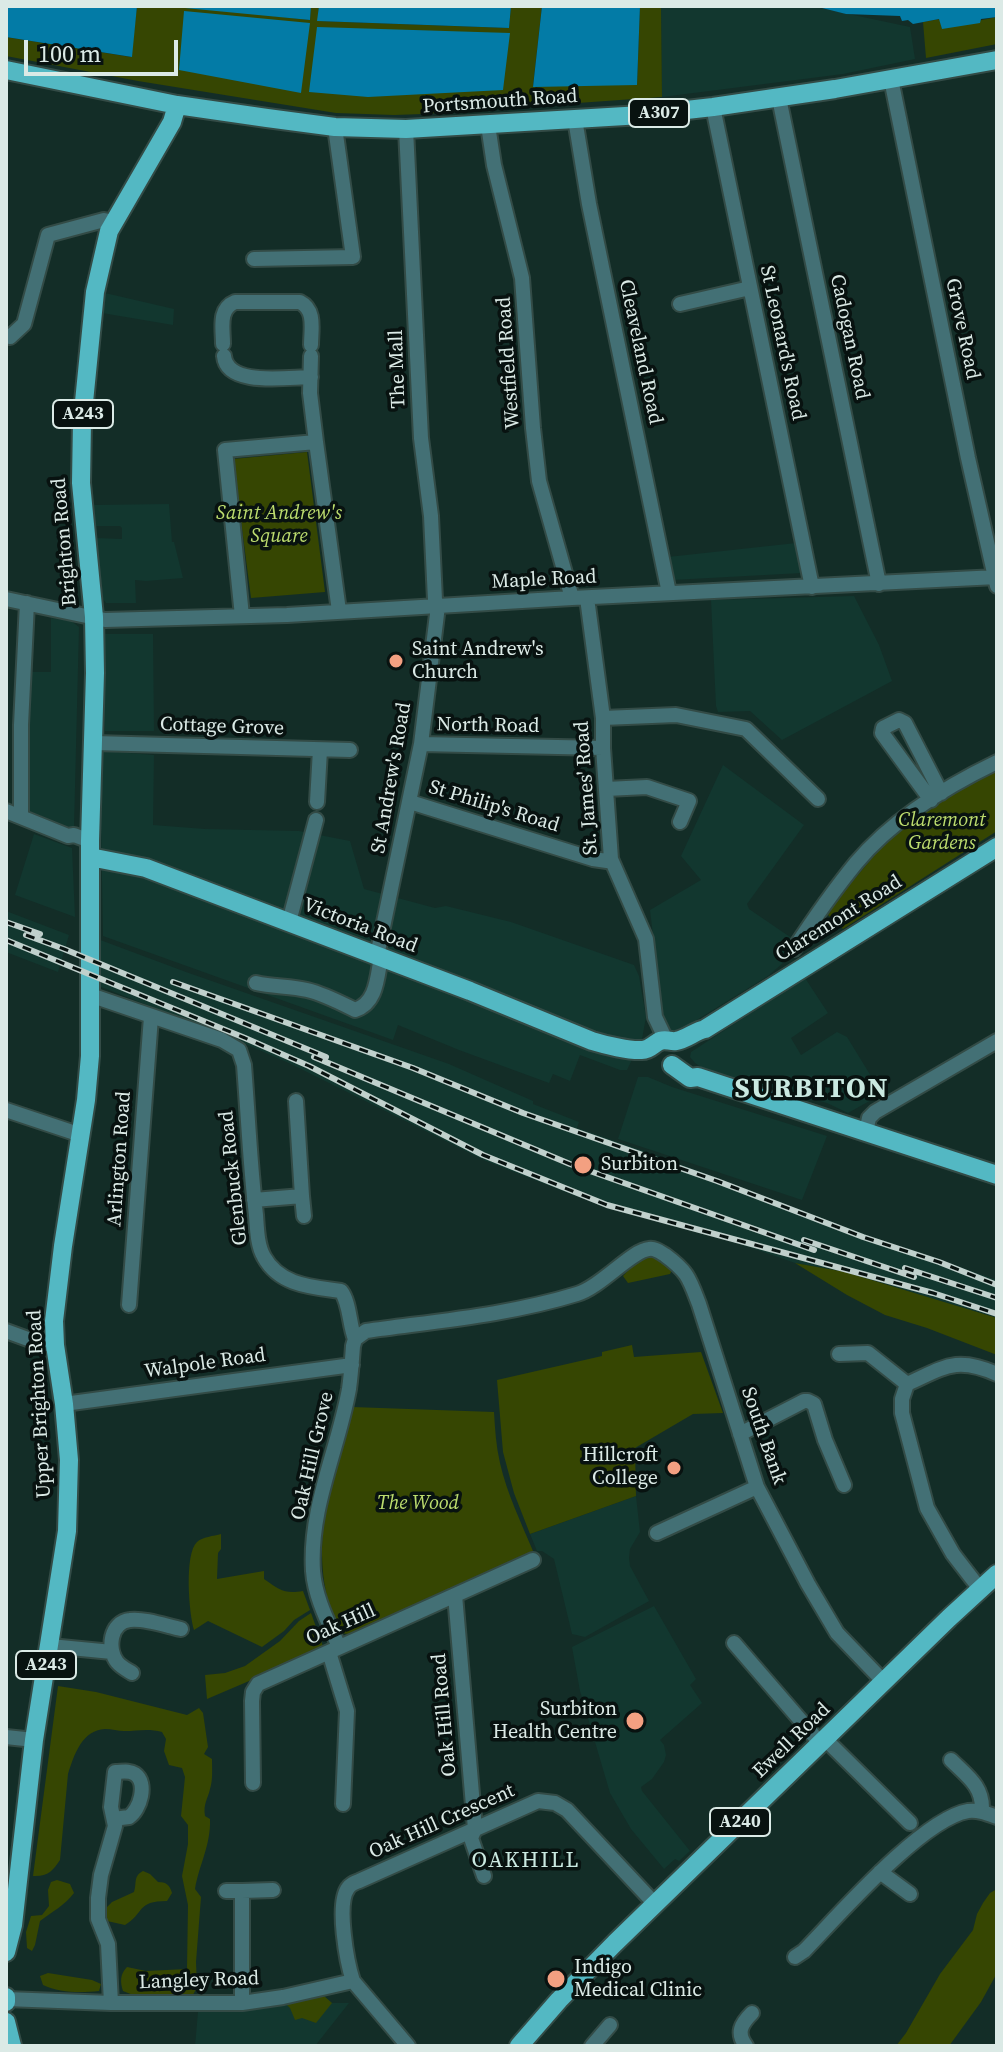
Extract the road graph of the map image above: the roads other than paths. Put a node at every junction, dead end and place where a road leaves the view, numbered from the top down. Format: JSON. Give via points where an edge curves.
{"nodes":[{"id":1,"x":997,"y":60,"type":"edge"},
{"id":2,"x":6,"y":70,"type":"edge"},
{"id":3,"x":891,"y":79,"type":"junction"},
{"id":4,"x":779,"y":98,"type":"junction"},
{"id":5,"x":177,"y":105,"type":"junction"},
{"id":6,"x":713,"y":107,"type":"junction"},
{"id":7,"x":575,"y":119,"type":"junction"},
{"id":8,"x":488,"y":125,"type":"junction"},
{"id":9,"x":335,"y":127,"type":"junction"},
{"id":10,"x":406,"y":129,"type":"junction"},
{"id":11,"x":114,"y":222,"type":"junction"},
{"id":12,"x":254,"y":259,"type":"dead end"},
{"id":13,"x":750,"y":288,"type":"junction"},
{"id":14,"x":680,"y":304,"type":"dead end"},
{"id":15,"x":6,"y":336,"type":"edge"},
{"id":16,"x":311,"y":377,"type":"junction"},
{"id":17,"x":316,"y":442,"type":"junction"},
{"id":18,"x":996,"y":580,"type":"edge"},
{"id":19,"x":879,"y":584,"type":"junction"},
{"id":20,"x":812,"y":587,"type":"junction"},
{"id":21,"x":669,"y":593,"type":"junction"},
{"id":22,"x":580,"y":598,"type":"junction"},
{"id":23,"x":6,"y":599,"type":"edge"},
{"id":24,"x":27,"y":603,"type":"junction"},
{"id":25,"x":438,"y":606,"type":"junction"},
{"id":26,"x":339,"y":611,"type":"junction"},
{"id":27,"x":242,"y":616,"type":"junction"},
{"id":28,"x":94,"y":617,"type":"junction"},
{"id":29,"x":603,"y":718,"type":"junction"},
{"id":30,"x":14,"y":723,"type":"edge"},
{"id":31,"x":94,"y":743,"type":"junction"},
{"id":32,"x":421,"y":744,"type":"junction"},
{"id":33,"x":603,"y":748,"type":"junction"},
{"id":34,"x":320,"y":750,"type":"junction"},
{"id":35,"x":350,"y":750,"type":"dead end"},
{"id":36,"x":997,"y":762,"type":"edge"},
{"id":37,"x":606,"y":789,"type":"junction"},
{"id":38,"x":936,"y":797,"type":"junction"},
{"id":39,"x":818,"y":799,"type":"dead end"},
{"id":40,"x":317,"y":802,"type":"dead end"},
{"id":41,"x":410,"y":802,"type":"junction"},
{"id":42,"x":6,"y":811,"type":"edge"},
{"id":43,"x":21,"y":816,"type":"junction"},
{"id":44,"x":316,"y":820,"type":"dead end"},
{"id":45,"x":680,"y":822,"type":"dead end"},
{"id":46,"x":997,"y":847,"type":"edge"},
{"id":47,"x":90,"y":849,"type":"junction"},
{"id":48,"x":611,"y":859,"type":"junction"},
{"id":49,"x":289,"y":922,"type":"junction"},
{"id":50,"x":794,"y":949,"type":"dead end"},
{"id":51,"x":379,"y":956,"type":"junction"},
{"id":52,"x":256,"y":983,"type":"dead end"},
{"id":53,"x":90,"y":995,"type":"junction"},
{"id":54,"x":151,"y":1017,"type":"junction"},
{"id":55,"x":997,"y":1041,"type":"edge"},
{"id":56,"x":666,"y":1051,"type":"junction"},
{"id":57,"x":296,"y":1101,"type":"dead end"},
{"id":58,"x":6,"y":1110,"type":"edge"},
{"id":59,"x":866,"y":1132,"type":"junction"},
{"id":60,"x":81,"y":1135,"type":"junction"},
{"id":61,"x":997,"y":1175,"type":"edge"},
{"id":62,"x":302,"y":1196,"type":"junction"},
{"id":63,"x":254,"y":1200,"type":"junction"},
{"id":64,"x":304,"y":1216,"type":"dead end"},
{"id":65,"x":129,"y":1305,"type":"dead end"},
{"id":66,"x":6,"y":1331,"type":"edge"},
{"id":67,"x":355,"y":1339,"type":"junction"},
{"id":68,"x":55,"y":1345,"type":"junction"},
{"id":69,"x":839,"y":1354,"type":"dead end"},
{"id":70,"x":352,"y":1365,"type":"junction"},
{"id":71,"x":997,"y":1374,"type":"edge"},
{"id":72,"x":907,"y":1384,"type":"junction"},
{"id":73,"x":64,"y":1404,"type":"junction"},
{"id":74,"x":740,"y":1434,"type":"junction"},
{"id":75,"x":844,"y":1485,"type":"dead end"},
{"id":76,"x":757,"y":1487,"type":"junction"},
{"id":77,"x":657,"y":1533,"type":"dead end"},
{"id":78,"x":533,"y":1560,"type":"dead end"},
{"id":79,"x":997,"y":1574,"type":"edge"},
{"id":80,"x":980,"y":1589,"type":"junction"},
{"id":81,"x":455,"y":1595,"type":"junction"},
{"id":82,"x":181,"y":1629,"type":"dead end"},
{"id":83,"x":734,"y":1643,"type":"dead end"},
{"id":84,"x":50,"y":1646,"type":"junction"},
{"id":85,"x":334,"y":1650,"type":"junction"},
{"id":86,"x":112,"y":1652,"type":"junction"},
{"id":87,"x":132,"y":1673,"type":"dead end"},
{"id":88,"x":884,"y":1682,"type":"junction"},
{"id":89,"x":6,"y":1737,"type":"edge"},
{"id":90,"x":34,"y":1740,"type":"junction"},
{"id":91,"x":823,"y":1742,"type":"junction"},
{"id":92,"x":951,"y":1760,"type":"dead end"},
{"id":93,"x":253,"y":1783,"type":"dead end"},
{"id":94,"x":343,"y":1804,"type":"dead end"},
{"id":95,"x":982,"y":1810,"type":"junction"},
{"id":96,"x":997,"y":1817,"type":"edge"},
{"id":97,"x":115,"y":1821,"type":"dead end"},
{"id":98,"x":910,"y":1823,"type":"dead end"},
{"id":99,"x":475,"y":1829,"type":"junction"},
{"id":100,"x":880,"y":1872,"type":"junction"},
{"id":101,"x":484,"y":1876,"type":"dead end"},
{"id":102,"x":273,"y":1890,"type":"dead end"},
{"id":103,"x":226,"y":1891,"type":"dead end"},
{"id":104,"x":242,"y":1891,"type":"junction"},
{"id":105,"x":910,"y":1894,"type":"dead end"},
{"id":106,"x":655,"y":1904,"type":"junction"},
{"id":107,"x":6,"y":1952,"type":"edge"},
{"id":108,"x":805,"y":1956,"type":"dead end"},
{"id":109,"x":353,"y":1981,"type":"junction"},
{"id":110,"x":6,"y":1999,"type":"edge"},
{"id":111,"x":111,"y":2003,"type":"junction"},
{"id":112,"x":242,"y":2003,"type":"junction"},
{"id":113,"x":752,"y":2013,"type":"dead end"},
{"id":114,"x":6,"y":2022,"type":"edge"},
{"id":115,"x":610,"y":2025,"type":"dead end"},
{"id":116,"x":12,"y":2046,"type":"edge"},
{"id":117,"x":408,"y":2046,"type":"edge"},
{"id":118,"x":519,"y":2046,"type":"edge"},
{"id":119,"x":592,"y":2046,"type":"edge"},
{"id":120,"x":746,"y":2046,"type":"edge"}],
"edges":[{"from":1,"to":3,"type":"main road","name":"Portsmouth Road","number":"A307"},
{"from":2,"to":5,"type":"main road","name":"Portsmouth Road","number":"A307"},
{"from":3,"to":4,"type":"main road","name":"Portsmouth Road","number":"A307"},
{"from":3,"to":18,"type":"street","name":"Grove Road"},
{"from":4,"to":6,"type":"main road","name":"Portsmouth Road","number":"A307"},
{"from":4,"to":19,"type":"street","name":"Cadogan Road"},
{"from":5,"to":9,"type":"main road","name":"Portsmouth Road","number":"A307"},
{"from":5,"to":11,"type":"main road","name":"Brighton Road","number":"A243"},
{"from":6,"to":7,"type":"main road","name":"Portsmouth Road","number":"A307"},
{"from":6,"to":13,"type":"street","name":"St Leonard's Road"},
{"from":7,"to":8,"type":"main road","name":"Portsmouth Road","number":"A307"},
{"from":7,"to":21,"type":"street","name":"Cleaveland Road"},
{"from":8,"to":10,"type":"main road","name":"Portsmouth Road","number":"A307"},
{"from":8,"to":22,"type":"street","name":"Westfield Road","via":[[522,278],[539,481]]},
{"from":9,"to":10,"type":"main road","name":"Portsmouth Road","number":"A307"},
{"from":9,"to":12,"type":"street","via":[[353,257]]},
{"from":10,"to":25,"type":"street","name":"The Mall","via":[[421,438]]},
{"from":11,"to":15,"type":"street","via":[[48,235],[24,324]]},
{"from":11,"to":28,"type":"main road","name":"Brighton Road","number":"A243","via":[[97,284],[82,422],[81,483]]},
{"from":13,"to":14,"type":"street"},
{"from":13,"to":20,"type":"street","name":"St Leonard's Road"},
{"from":16,"to":16,"type":"street","via":[[307,305],[227,305],[224,350],[229,369],[245,378]]},
{"from":16,"to":17,"type":"street"},
{"from":17,"to":26,"type":"street"},
{"from":17,"to":27,"type":"street","via":[[225,450]]},
{"from":18,"to":19,"type":"street","name":"Maple Road"},
{"from":19,"to":20,"type":"street","name":"Maple Road"},
{"from":20,"to":21,"type":"street","name":"Maple Road"},
{"from":21,"to":22,"type":"street","name":"Maple Road"},
{"from":22,"to":25,"type":"street","name":"Maple Road"},
{"from":22,"to":29,"type":"street","name":"St. James' Road"},
{"from":23,"to":24,"type":"street","name":"Maple Road"},
{"from":24,"to":28,"type":"street","name":"Maple Road"},
{"from":24,"to":30,"type":"street"},
{"from":25,"to":26,"type":"street","name":"Maple Road"},
{"from":25,"to":32,"type":"street","name":"St Andrew's Road"},
{"from":26,"to":27,"type":"street","name":"Maple Road"},
{"from":27,"to":28,"type":"street","name":"Maple Road"},
{"from":28,"to":31,"type":"main road","name":"Brighton Road","number":"A243"},
{"from":29,"to":33,"type":"street","name":"St. James' Road"},
{"from":29,"to":39,"type":"street","via":[[676,715],[746,729]]},
{"from":30,"to":43,"type":"street"},
{"from":31,"to":34,"type":"street","name":"Cottage Grove"},
{"from":31,"to":47,"type":"main road","name":"Brighton Road","number":"A243"},
{"from":32,"to":33,"type":"street","name":"North Road"},
{"from":32,"to":41,"type":"street","name":"St Andrew's Road"},
{"from":33,"to":37,"type":"street","name":"St. James' Road"},
{"from":34,"to":35,"type":"street","name":"Cottage Grove"},
{"from":34,"to":40,"type":"street"},
{"from":36,"to":38,"type":"street"},
{"from":37,"to":45,"type":"street","via":[[647,787],[689,801]]},
{"from":37,"to":48,"type":"street","name":"St. James' Road"},
{"from":38,"to":38,"type":"street","via":[[882,733],[883,728],[899,720],[905,723]]},
{"from":38,"to":50,"type":"street","via":[[887,833],[852,869]]},
{"from":41,"to":48,"type":"street","name":"St Philip's Road","via":[[593,859]]},
{"from":41,"to":51,"type":"street","name":"St Andrew's Road"},
{"from":42,"to":43,"type":"street"},
{"from":43,"to":47,"type":"street","via":[[74,835]]},
{"from":44,"to":49,"type":"street"},
{"from":46,"to":56,"type":"main road","name":"Claremont Road"},
{"from":47,"to":49,"type":"main road","name":"Victoria Road"},
{"from":47,"to":53,"type":"main road","name":"Brighton Road","number":"A243"},
{"from":48,"to":56,"type":"street","name":"St. James' Road","via":[[646,939],[652,1029]]},
{"from":49,"to":51,"type":"main road","name":"Victoria Road"},
{"from":51,"to":52,"type":"street","name":"St Andrew's Road","via":[[374,993],[355,1010],[307,990]]},
{"from":51,"to":56,"type":"main road","name":"Victoria Road","via":[[642,1061]]},
{"from":53,"to":54,"type":"street","name":"Glenbuck Road"},
{"from":53,"to":60,"type":"main road","name":"Upper Brighton Road","number":"A243","via":[[89,1080]]},
{"from":54,"to":63,"type":"street","name":"Glenbuck Road","via":[[234,1045],[242,1056]]},
{"from":54,"to":65,"type":"street","name":"Arlington Road"},
{"from":55,"to":59,"type":"street","via":[[875,1112]]},
{"from":56,"to":59,"type":"main road","name":"Victoria Road","via":[[690,1078]]},
{"from":57,"to":62,"type":"street","via":[[302,1117]]},
{"from":58,"to":60,"type":"street"},
{"from":59,"to":61,"type":"main road","name":"Victoria Road"},
{"from":60,"to":68,"type":"main road","name":"Upper Brighton Road","number":"A243","via":[[56,1298]]},
{"from":62,"to":63,"type":"street"},
{"from":62,"to":64,"type":"street"},
{"from":63,"to":67,"type":"street","name":"Glenbuck Road","via":[[263,1257],[291,1281],[341,1291]]},
{"from":66,"to":68,"type":"street"},
{"from":67,"to":70,"type":"street","name":"Oak Hill Grove"},
{"from":67,"to":74,"type":"street","name":"South Bank","via":[[366,1331],[491,1314],[577,1295],[642,1251],[658,1250],[689,1277]]},
{"from":68,"to":73,"type":"main road","name":"Upper Brighton Road","number":"A243"},
{"from":69,"to":72,"type":"street","via":[[868,1353]]},
{"from":70,"to":73,"type":"street","name":"Walpole Road"},
{"from":70,"to":85,"type":"street","name":"Oak Hill Grove","via":[[314,1546],[313,1573]]},
{"from":71,"to":72,"type":"street","via":[[977,1365],[950,1365]]},
{"from":72,"to":80,"type":"street","via":[[902,1413],[927,1508]]},
{"from":73,"to":84,"type":"main road","name":"Upper Brighton Road","number":"A243","via":[[68,1519]]},
{"from":74,"to":75,"type":"street","via":[[808,1401],[836,1446]]},
{"from":74,"to":76,"type":"street","name":"South Bank"},
{"from":76,"to":77,"type":"street"},
{"from":76,"to":88,"type":"street","name":"South Bank","via":[[837,1633]]},
{"from":78,"to":81,"type":"street","name":"Oak Hill"},
{"from":79,"to":80,"type":"main road","name":"Ewell Road","number":"A240"},
{"from":80,"to":88,"type":"main road","name":"Ewell Road","number":"A240"},
{"from":81,"to":85,"type":"street","name":"Oak Hill"},
{"from":81,"to":99,"type":"street","name":"Oak Hill Road"},
{"from":82,"to":86,"type":"street","via":[[123,1622],[114,1630]]},
{"from":83,"to":91,"type":"street"},
{"from":84,"to":86,"type":"street"},
{"from":84,"to":90,"type":"main road","name":"Upper Brighton Road","number":"A243"},
{"from":85,"to":93,"type":"street","name":"Oak Hill","via":[[258,1684],[253,1692]]},
{"from":85,"to":94,"type":"street","name":"Oak Hill Grove","via":[[347,1711]]},
{"from":86,"to":87,"type":"street"},
{"from":88,"to":91,"type":"main road","name":"Ewell Road","number":"A240"},
{"from":89,"to":90,"type":"street"},
{"from":90,"to":107,"type":"main road","name":"Upper Brighton Road","number":"A243"},
{"from":91,"to":98,"type":"street"},
{"from":91,"to":106,"type":"main road","name":"Ewell Road","number":"A240"},
{"from":92,"to":95,"type":"street","via":[[975,1784]]},
{"from":95,"to":96,"type":"street"},
{"from":95,"to":100,"type":"street","via":[[941,1822]]},
{"from":97,"to":111,"type":"street","via":[[98,1898],[98,1919],[108,1944]]},
{"from":99,"to":101,"type":"street","name":"Oak Hill Road","via":[[471,1838]]},
{"from":99,"to":106,"type":"street","name":"Oak Hill Crescent","via":[[538,1801],[555,1803]]},
{"from":99,"to":109,"type":"street","name":"Oak Hill Crescent","via":[[348,1888],[343,1925]]},
{"from":100,"to":105,"type":"street"},
{"from":100,"to":108,"type":"street"},
{"from":102,"to":104,"type":"street"},
{"from":103,"to":104,"type":"street"},
{"from":104,"to":112,"type":"street"},
{"from":106,"to":118,"type":"main road","name":"Ewell Road","number":"A240"},
{"from":109,"to":112,"type":"street","name":"Langley Road"},
{"from":109,"to":117,"type":"street"},
{"from":110,"to":111,"type":"street","name":"Langley Road"},
{"from":111,"to":112,"type":"street","name":"Langley Road"},
{"from":113,"to":120,"type":"street","via":[[741,2026]]},
{"from":114,"to":116,"type":"main road"},
{"from":115,"to":119,"type":"street"}]}
